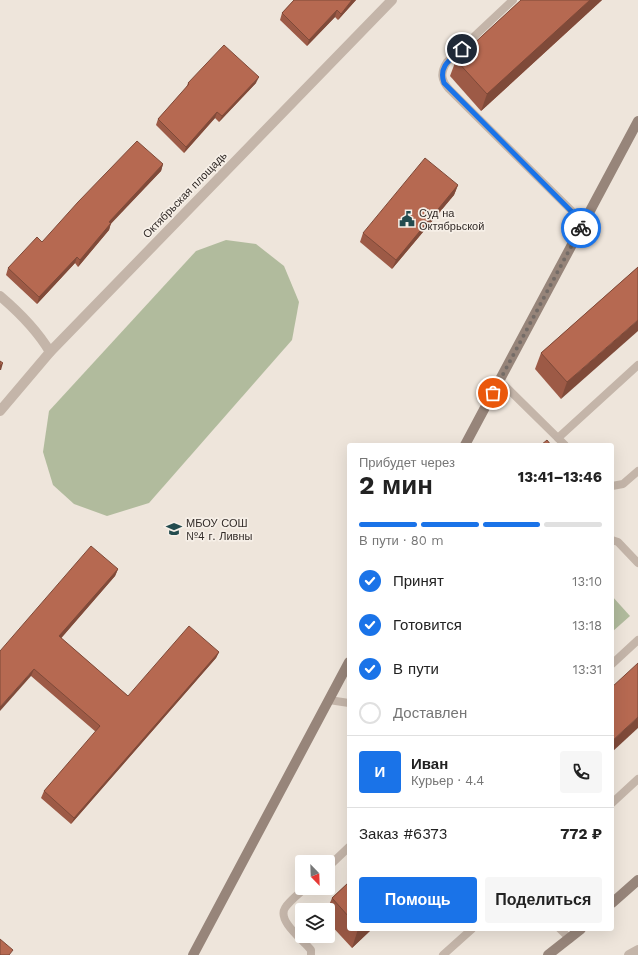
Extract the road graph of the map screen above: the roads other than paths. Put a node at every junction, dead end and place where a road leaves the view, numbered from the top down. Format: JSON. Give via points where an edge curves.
{"nodes":[{"id":1,"x":392,"y":0,"type":"edge"},
{"id":2,"x":513,"y":0,"type":"edge"},
{"id":3,"x":638,"y":121,"type":"edge"},
{"id":4,"x":584,"y":224,"type":"junction"},
{"id":5,"x":0,"y":296,"type":"edge"},
{"id":6,"x":50,"y":352,"type":"junction"},
{"id":7,"x":638,"y":364,"type":"edge"},
{"id":8,"x":500,"y":380,"type":"junction"},
{"id":9,"x":0,"y":411,"type":"edge"},
{"id":10,"x":558,"y":438,"type":"junction"},
{"id":11,"x":466,"y":443,"type":"edge"},
{"id":12,"x":563,"y":443,"type":"edge"},
{"id":13,"x":638,"y":471,"type":"edge"},
{"id":14,"x":614,"y":486,"type":"edge"},
{"id":15,"x":614,"y":541,"type":"edge"},
{"id":16,"x":638,"y":563,"type":"edge"},
{"id":17,"x":638,"y":640,"type":"edge"},
{"id":18,"x":614,"y":662,"type":"edge"},
{"id":19,"x":347,"y":666,"type":"edge"},
{"id":20,"x":329,"y":700,"type":"junction"},
{"id":21,"x":347,"y":703,"type":"edge"},
{"id":22,"x":638,"y":779,"type":"edge"},
{"id":23,"x":614,"y":801,"type":"edge"},
{"id":24,"x":347,"y":849,"type":"edge"},
{"id":25,"x":335,"y":860,"type":"edge"},
{"id":26,"x":638,"y":880,"type":"edge"},
{"id":27,"x":298,"y":895,"type":"edge"},
{"id":28,"x":614,"y":901,"type":"edge"},
{"id":29,"x":470,"y":931,"type":"edge"},
{"id":30,"x":562,"y":931,"type":"edge"},
{"id":31,"x":579,"y":931,"type":"edge"},
{"id":32,"x":570,"y":939,"type":"junction"},
{"id":33,"x":638,"y":950,"type":"edge"},
{"id":34,"x":312,"y":953,"type":"edge"},
{"id":35,"x":193,"y":955,"type":"edge"},
{"id":36,"x":443,"y":955,"type":"edge"},
{"id":37,"x":548,"y":955,"type":"edge"},
{"id":38,"x":629,"y":955,"type":"edge"}],
"edges":[{"from":1,"to":6,"type":"street","name":"Октябрьская площадь"},
{"from":2,"to":4,"type":"lane","via":[[447,62],[442,70],[443,79],[449,89]]},
{"from":3,"to":4,"type":"street"},
{"from":4,"to":8,"type":"street"},
{"from":5,"to":6,"type":"street","via":[[42,337]]},
{"from":6,"to":9,"type":"street","name":"Октябрьская площадь"},
{"from":7,"to":10,"type":"lane"},
{"from":8,"to":10,"type":"lane"},
{"from":8,"to":11,"type":"street"},
{"from":10,"to":12,"type":"lane"},
{"from":13,"to":14,"type":"lane","via":[[623,484]]},
{"from":15,"to":16,"type":"lane"},
{"from":17,"to":18,"type":"lane"},
{"from":19,"to":20,"type":"street"},
{"from":20,"to":21,"type":"lane"},
{"from":20,"to":35,"type":"street"},
{"from":22,"to":23,"type":"lane"},
{"from":24,"to":25,"type":"lane"},
{"from":26,"to":28,"type":"street"},
{"from":27,"to":34,"type":"lane","via":[[285,908],[284,920]]},
{"from":29,"to":36,"type":"lane"},
{"from":30,"to":32,"type":"lane"},
{"from":31,"to":32,"type":"street"},
{"from":32,"to":37,"type":"street"},
{"from":33,"to":38,"type":"street"}]}
